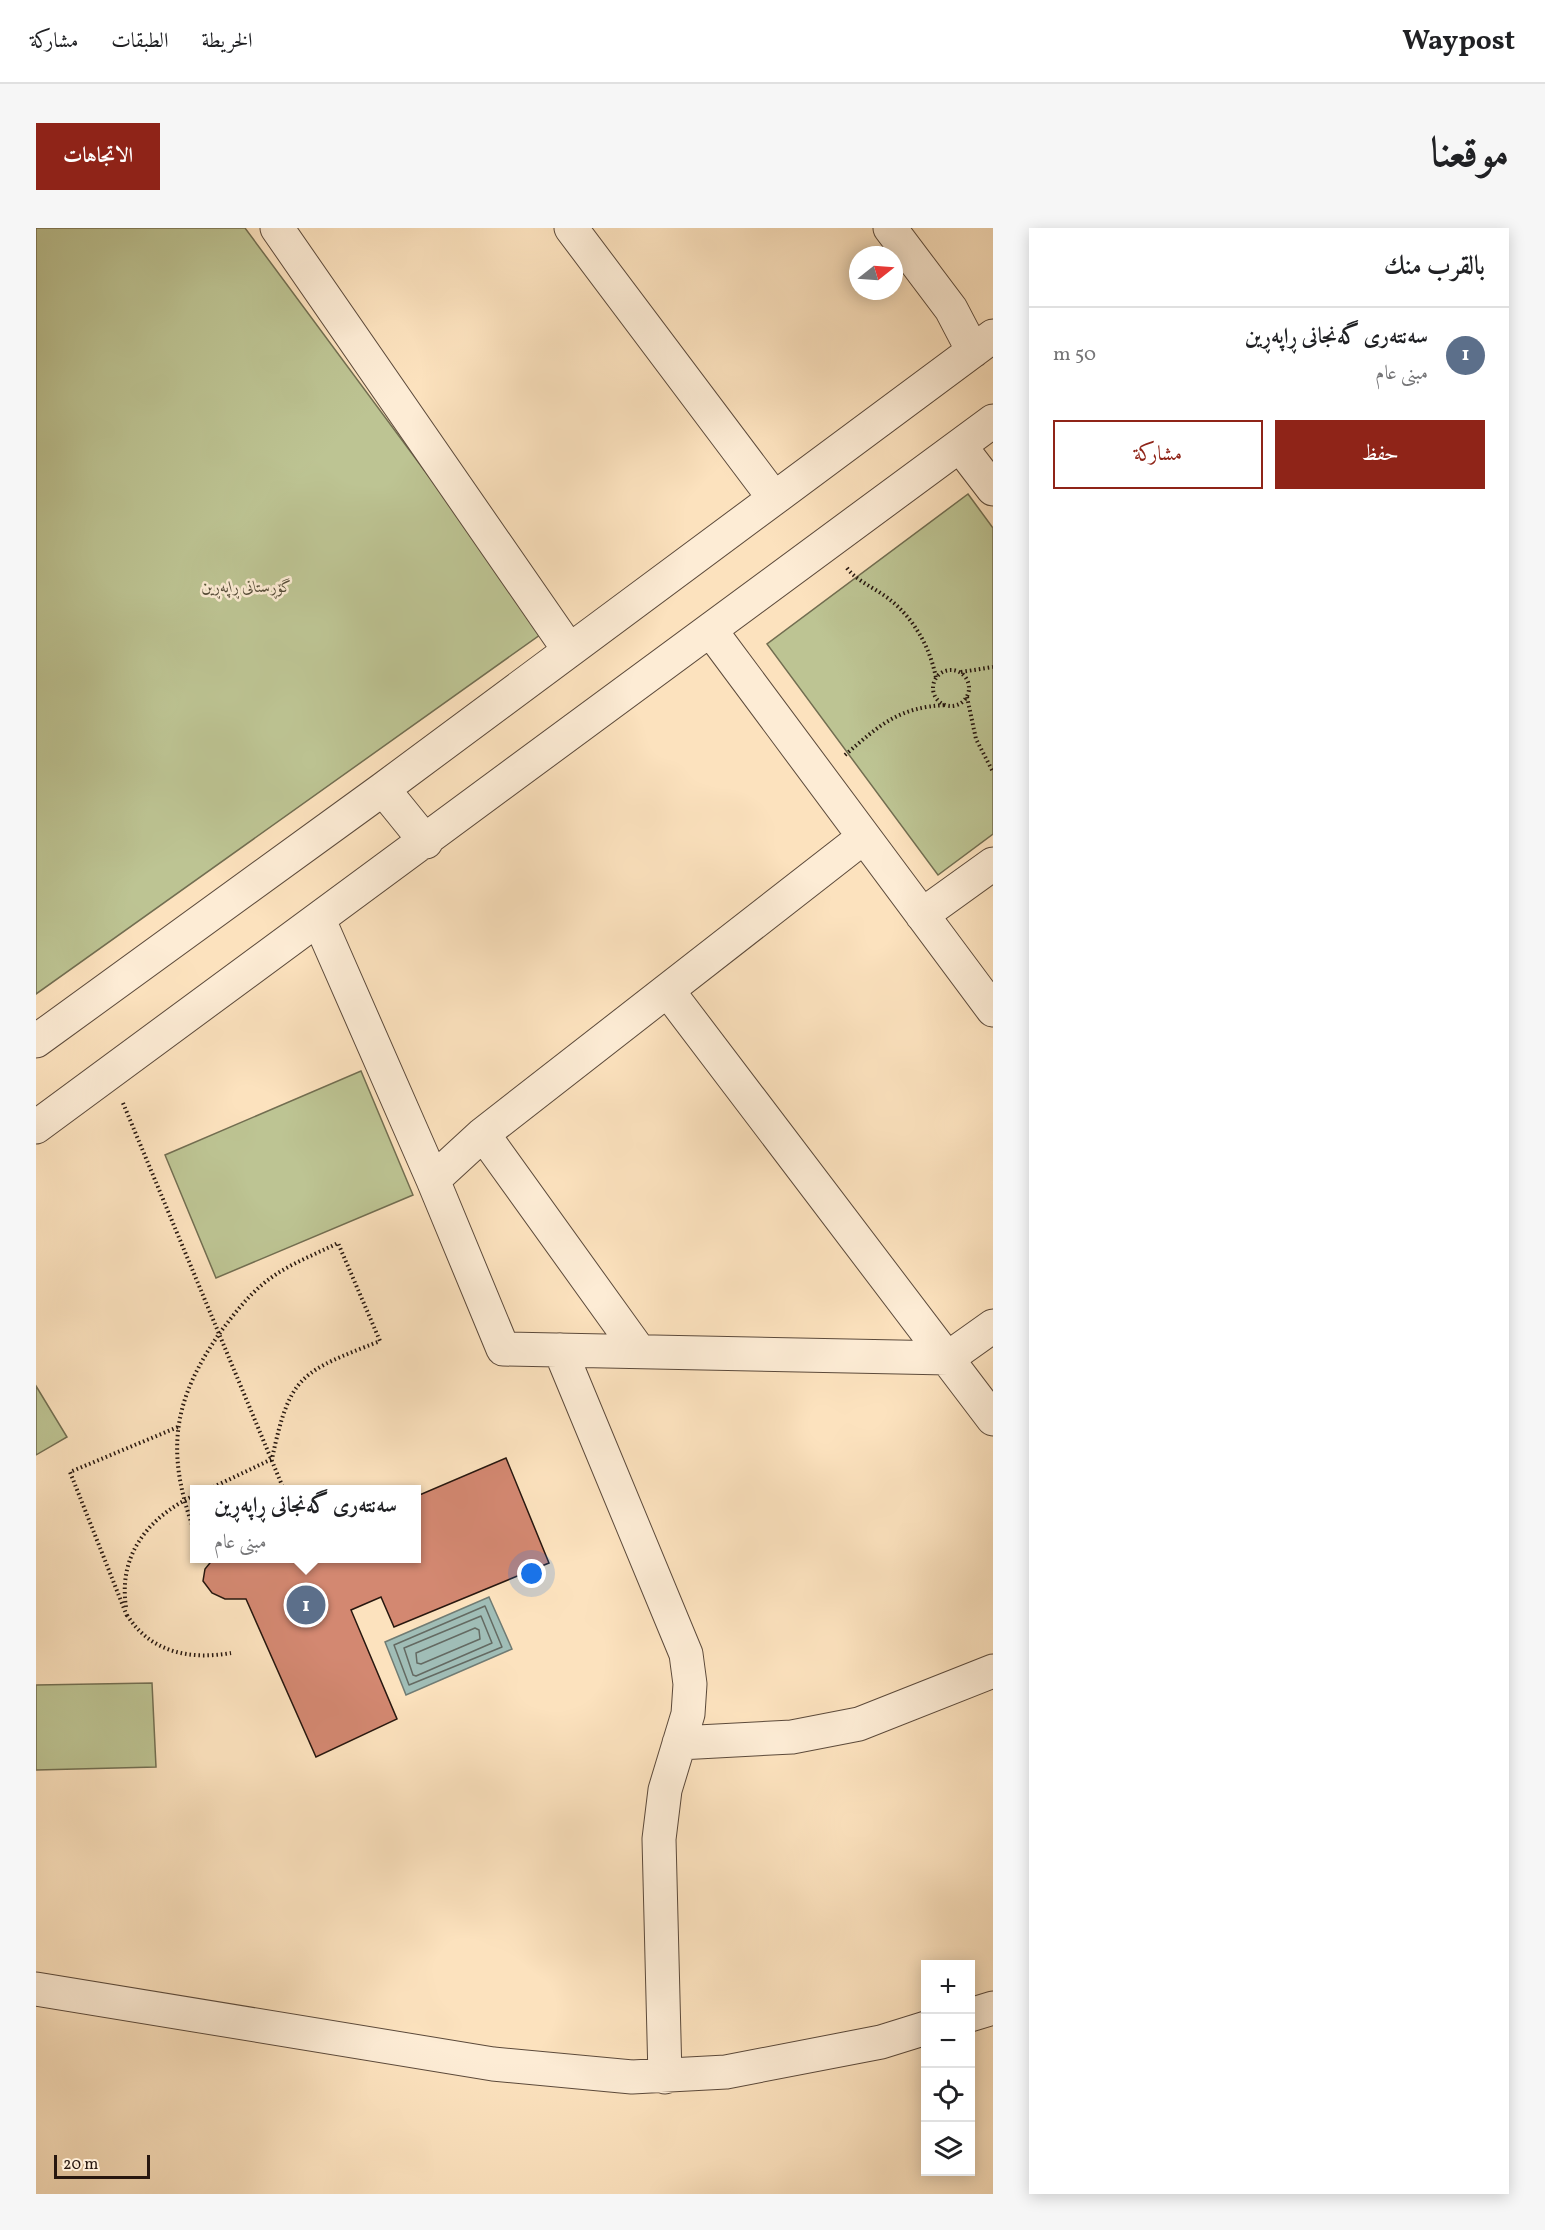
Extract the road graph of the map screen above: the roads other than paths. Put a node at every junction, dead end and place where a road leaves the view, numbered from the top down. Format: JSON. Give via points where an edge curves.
{"nodes":[{"id":1,"x":277,"y":228,"type":"edge"},
{"id":2,"x":571,"y":228,"type":"edge"},
{"id":3,"x":890,"y":228,"type":"edge"},
{"id":4,"x":983,"y":343,"type":"edge"},
{"id":5,"x":993,"y":421,"type":"edge"},
{"id":6,"x":960,"y":446,"type":"junction"},
{"id":7,"x":993,"y":489,"type":"edge"},
{"id":8,"x":774,"y":498,"type":"junction"},
{"id":9,"x":711,"y":631,"type":"junction"},
{"id":10,"x":569,"y":650,"type":"junction"},
{"id":11,"x":383,"y":789,"type":"junction"},
{"id":12,"x":864,"y":837,"type":"junction"},
{"id":13,"x":426,"y":842,"type":"junction"},
{"id":14,"x":993,"y":864,"type":"edge"},
{"id":15,"x":922,"y":915,"type":"junction"},
{"id":16,"x":319,"y":920,"type":"junction"},
{"id":17,"x":668,"y":991,"type":"junction"},
{"id":18,"x":993,"y":1010,"type":"edge"},
{"id":19,"x":36,"y":1041,"type":"edge"},
{"id":20,"x":36,"y":1127,"type":"edge"},
{"id":21,"x":483,"y":1134,"type":"junction"},
{"id":22,"x":433,"y":1180,"type":"junction"},
{"id":23,"x":993,"y":1326,"type":"edge"},
{"id":24,"x":560,"y":1350,"type":"junction"},
{"id":25,"x":639,"y":1352,"type":"junction"},
{"id":26,"x":948,"y":1358,"type":"junction"},
{"id":27,"x":993,"y":1419,"type":"edge"},
{"id":28,"x":993,"y":1671,"type":"edge"},
{"id":29,"x":678,"y":1743,"type":"junction"},
{"id":30,"x":36,"y":1989,"type":"edge"},
{"id":31,"x":993,"y":2008,"type":"edge"},
{"id":32,"x":973,"y":2014,"type":"edge"},
{"id":33,"x":921,"y":2030,"type":"edge"},
{"id":34,"x":665,"y":2077,"type":"junction"}],
"edges":[{"from":1,"to":10,"type":"street"},
{"from":2,"to":8,"type":"street"},
{"from":3,"to":4,"type":"street","via":[[951,309]]},
{"from":4,"to":8,"type":"street"},
{"from":5,"to":6,"type":"street"},
{"from":6,"to":7,"type":"street"},
{"from":6,"to":9,"type":"street"},
{"from":8,"to":10,"type":"street"},
{"from":9,"to":12,"type":"street"},
{"from":9,"to":13,"type":"street"},
{"from":10,"to":11,"type":"street"},
{"from":11,"to":13,"type":"street"},
{"from":11,"to":19,"type":"street"},
{"from":12,"to":15,"type":"street"},
{"from":12,"to":17,"type":"street"},
{"from":13,"to":16,"type":"street"},
{"from":14,"to":15,"type":"street"},
{"from":15,"to":18,"type":"street"},
{"from":16,"to":20,"type":"street"},
{"from":16,"to":22,"type":"street"},
{"from":17,"to":21,"type":"street"},
{"from":17,"to":26,"type":"street"},
{"from":21,"to":22,"type":"street"},
{"from":21,"to":25,"type":"street"},
{"from":22,"to":24,"type":"street","via":[[503,1349]]},
{"from":23,"to":26,"type":"street"},
{"from":24,"to":25,"type":"street"},
{"from":24,"to":29,"type":"street","via":[[686,1654],[688,1714]]},
{"from":25,"to":26,"type":"street"},
{"from":26,"to":27,"type":"street"},
{"from":28,"to":29,"type":"street","via":[[860,1724],[792,1737]]},
{"from":29,"to":34,"type":"street","via":[[665,1790],[659,1839]]},
{"from":30,"to":34,"type":"street","via":[[493,2064]]},
{"from":31,"to":32,"type":"street"},
{"from":33,"to":34,"type":"street","via":[[880,2042],[726,2072]]}]}
